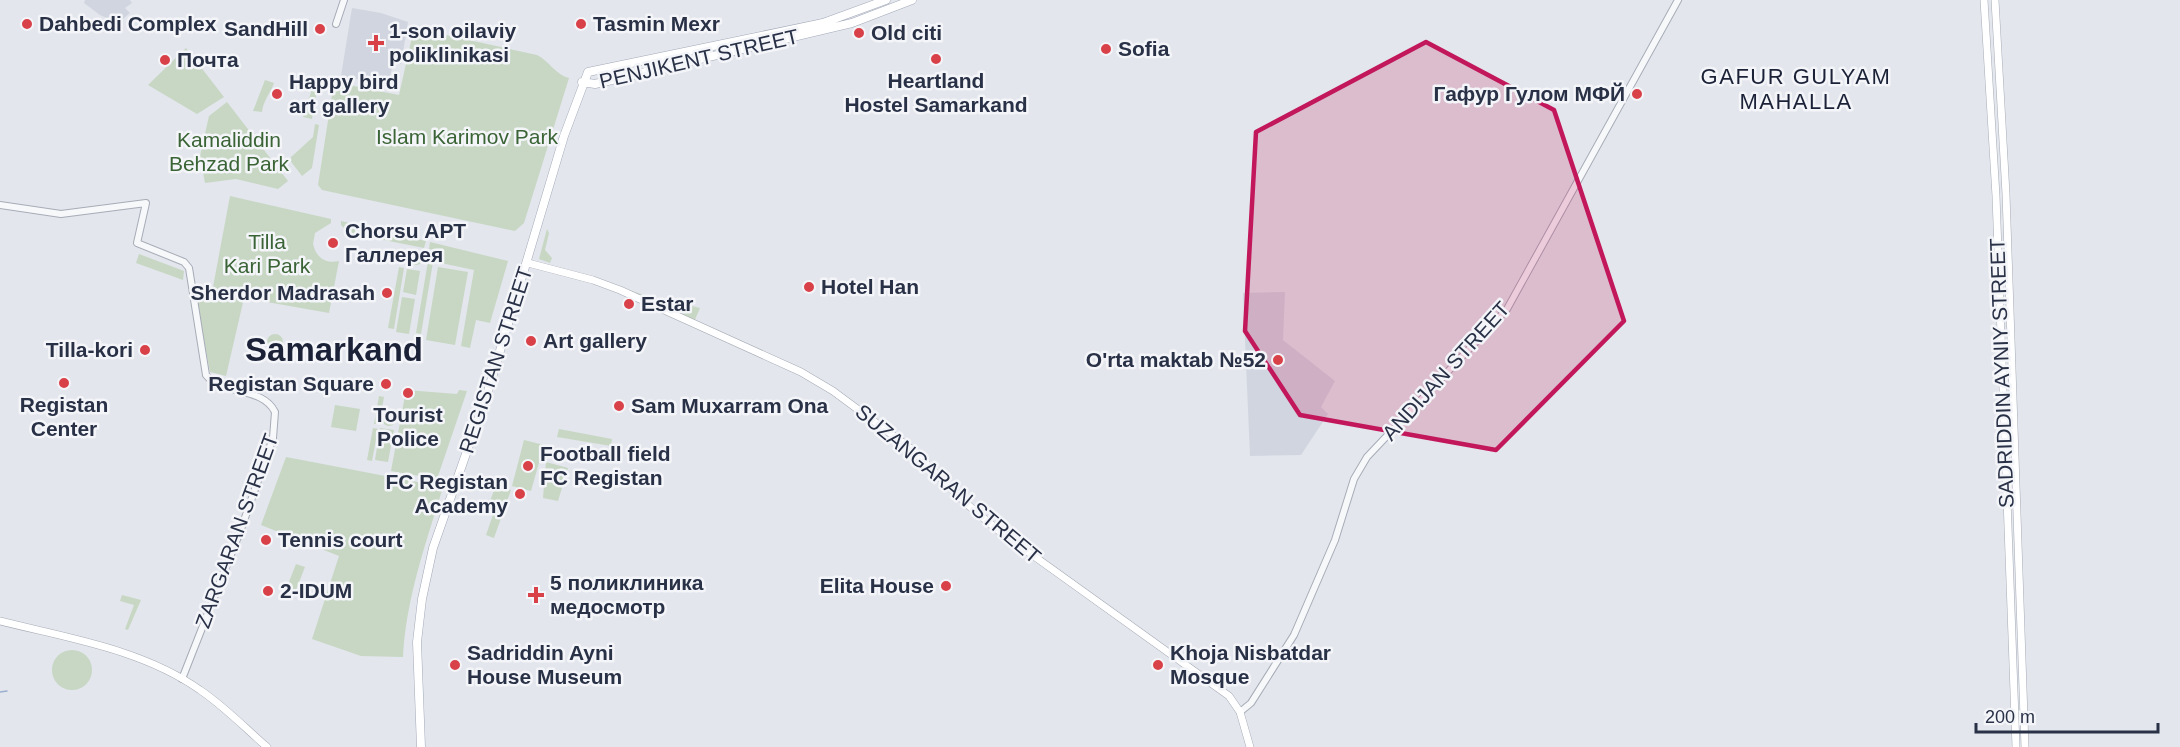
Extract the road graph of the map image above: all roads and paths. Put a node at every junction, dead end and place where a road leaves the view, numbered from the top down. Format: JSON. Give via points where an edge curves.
{"nodes":[{"id":1,"x":344,"y":0,"type":"edge"},
{"id":2,"x":886,"y":0,"type":"edge"},
{"id":3,"x":912,"y":0,"type":"edge"},
{"id":4,"x":1678,"y":0,"type":"edge"},
{"id":5,"x":1984,"y":0,"type":"edge"},
{"id":6,"x":1995,"y":0,"type":"edge"},
{"id":7,"x":336,"y":24,"type":"dead end"},
{"id":8,"x":582,"y":82,"type":"junction"},
{"id":9,"x":0,"y":205,"type":"edge"},
{"id":10,"x":528,"y":263,"type":"junction"},
{"id":11,"x":2017,"y":564,"type":"junction"},
{"id":12,"x":2008,"y":565,"type":"junction"},
{"id":13,"x":0,"y":621,"type":"edge"},
{"id":14,"x":182,"y":679,"type":"junction"},
{"id":15,"x":1240,"y":712,"type":"junction"},
{"id":16,"x":267,"y":747,"type":"edge"},
{"id":17,"x":421,"y":747,"type":"edge"},
{"id":18,"x":1250,"y":747,"type":"edge"},
{"id":19,"x":2016,"y":747,"type":"edge"},
{"id":20,"x":2025,"y":747,"type":"edge"}],
"edges":[{"from":1,"to":7,"type":"street"},
{"from":2,"to":8,"type":"main road","name":"PENJIKENT STREET","via":[[822,23],[596,69],[588,72]]},
{"from":3,"to":8,"type":"main road","name":"PENJIKENT STREET","via":[[818,32],[595,84]]},
{"from":4,"to":15,"type":"street","name":"ANDIJAN STREET","via":[[1507,309],[1367,457],[1354,479],[1335,540],[1294,635],[1251,703]]},
{"from":5,"to":12,"type":"main road","name":"SADRIDDIN AYNIY STREET","via":[[1996,196]]},
{"from":6,"to":11,"type":"main road","name":"SADRIDDIN AYNIY STREET","via":[[2006,194]]},
{"from":8,"to":10,"type":"main road","name":"REGISTAN STREET"},
{"from":9,"to":14,"type":"street","name":"ZARGARAN STREET","via":[[61,214],[146,203],[136,243],[184,262],[189,268],[208,377],[268,402],[276,414],[273,438],[241,529]]},
{"from":10,"to":15,"type":"main road","name":"SUZANGARAN STREET","via":[[611,286],[801,372],[833,391],[910,448],[999,531],[1229,696]]},
{"from":10,"to":17,"type":"main road","name":"REGISTAN STREET","via":[[433,548],[422,599],[416,658]]},
{"from":11,"to":12,"type":"main road"},
{"from":11,"to":20,"type":"main road","name":"SADRIDDIN AYNIY STREET"},
{"from":12,"to":19,"type":"main road","name":"SADRIDDIN AYNIY STREET"},
{"from":13,"to":14,"type":"main road","via":[[103,646]]},
{"from":14,"to":16,"type":"main road"},
{"from":15,"to":18,"type":"main road","name":"SUZANGARAN STREET"}]}
